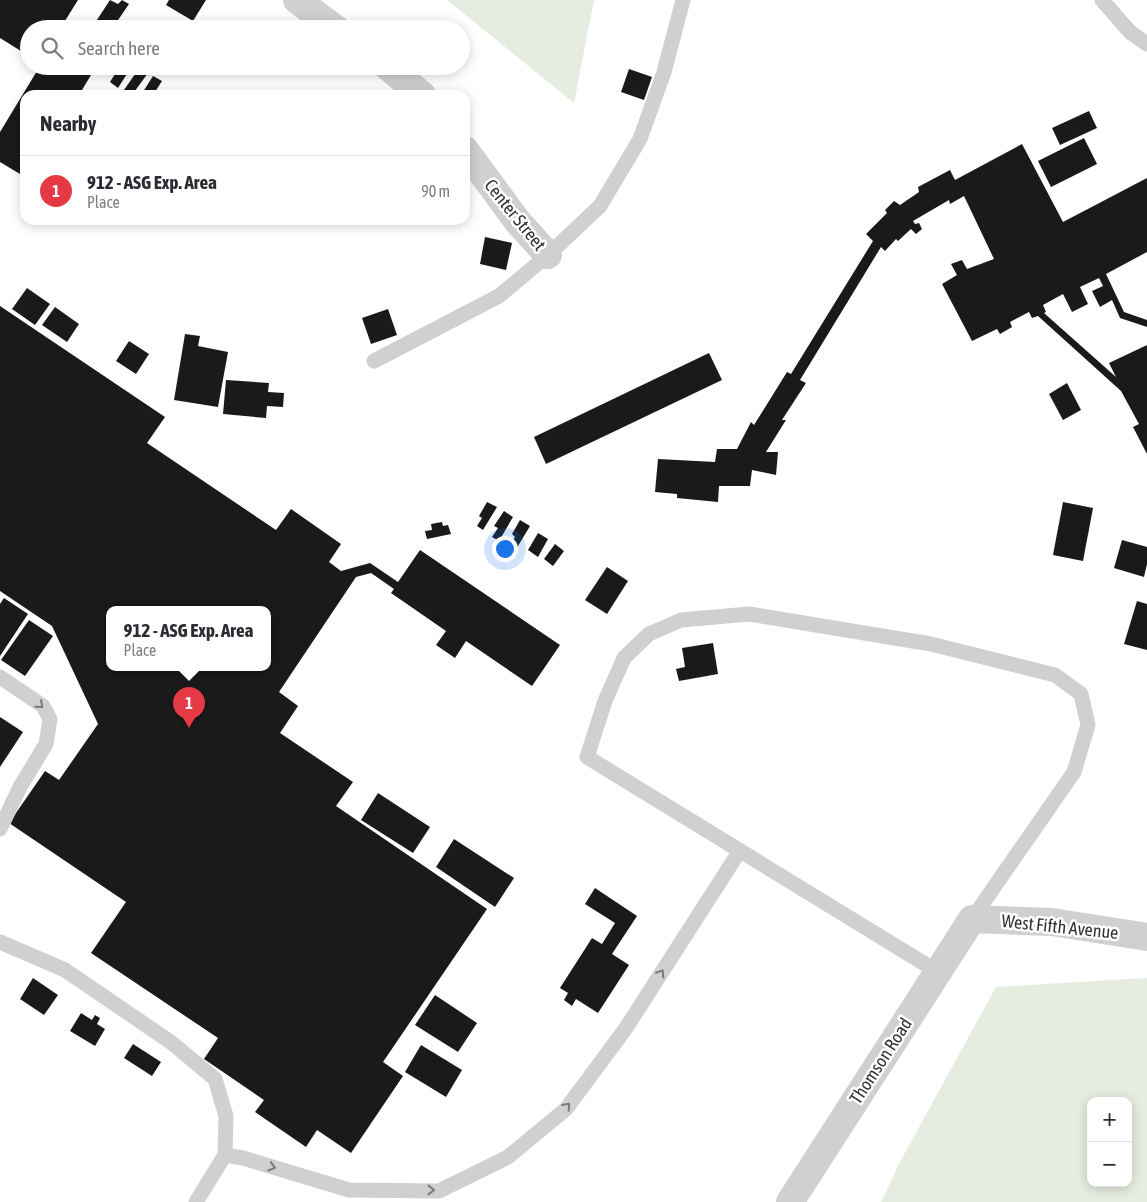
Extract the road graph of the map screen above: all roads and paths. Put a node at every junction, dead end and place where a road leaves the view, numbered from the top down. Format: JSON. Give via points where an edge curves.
{"nodes":[{"id":1,"x":297,"y":0,"type":"edge"},
{"id":2,"x":683,"y":0,"type":"edge"},
{"id":3,"x":1102,"y":0,"type":"edge"},
{"id":4,"x":324,"y":20,"type":"edge"},
{"id":5,"x":1147,"y":44,"type":"edge"},
{"id":6,"x":398,"y":75,"type":"edge"},
{"id":7,"x":416,"y":90,"type":"edge"},
{"id":8,"x":470,"y":157,"type":"edge"},
{"id":9,"x":548,"y":255,"type":"junction"},
{"id":10,"x":374,"y":360,"type":"dead end"},
{"id":11,"x":0,"y":677,"type":"edge"},
{"id":12,"x":0,"y":828,"type":"edge"},
{"id":13,"x":739,"y":852,"type":"junction"},
{"id":14,"x":972,"y":920,"type":"junction"},
{"id":15,"x":1147,"y":937,"type":"edge"},
{"id":16,"x":0,"y":942,"type":"edge"},
{"id":17,"x":938,"y":972,"type":"junction"},
{"id":18,"x":225,"y":1155,"type":"junction"},
{"id":19,"x":196,"y":1202,"type":"edge"},
{"id":20,"x":790,"y":1202,"type":"edge"}],
"edges":[{"from":1,"to":4,"type":"street"},
{"from":2,"to":9,"type":"lane","via":[[664,72],[640,139],[600,206]]},
{"from":3,"to":5,"type":"lane","via":[[1130,32]]},
{"from":6,"to":7,"type":"street"},
{"from":8,"to":9,"type":"street","name":"Center Street","via":[[518,222]]},
{"from":9,"to":10,"type":"lane","via":[[499,296]]},
{"from":11,"to":12,"type":"lane","one_way":true,"via":[[43,706],[50,720],[46,744]]},
{"from":13,"to":14,"type":"lane","via":[[587,758],[605,701],[624,658],[649,634],[681,620],[749,614],[932,644],[1055,676],[1081,694],[1088,725],[1074,772]]},
{"from":13,"to":17,"type":"lane"},
{"from":18,"to":13,"type":"lane","one_way":true,"via":[[349,1190],[439,1191],[508,1157],[566,1109],[626,1028]]},
{"from":14,"to":15,"type":"street","name":"West Fifth Avenue","via":[[1052,922]]},
{"from":14,"to":17,"type":"street","name":"Thomson Road"},
{"from":16,"to":18,"type":"lane","via":[[65,970],[172,1043],[215,1079],[226,1116]]},
{"from":17,"to":20,"type":"street","name":"Thomson Road"},
{"from":18,"to":19,"type":"lane"}]}
